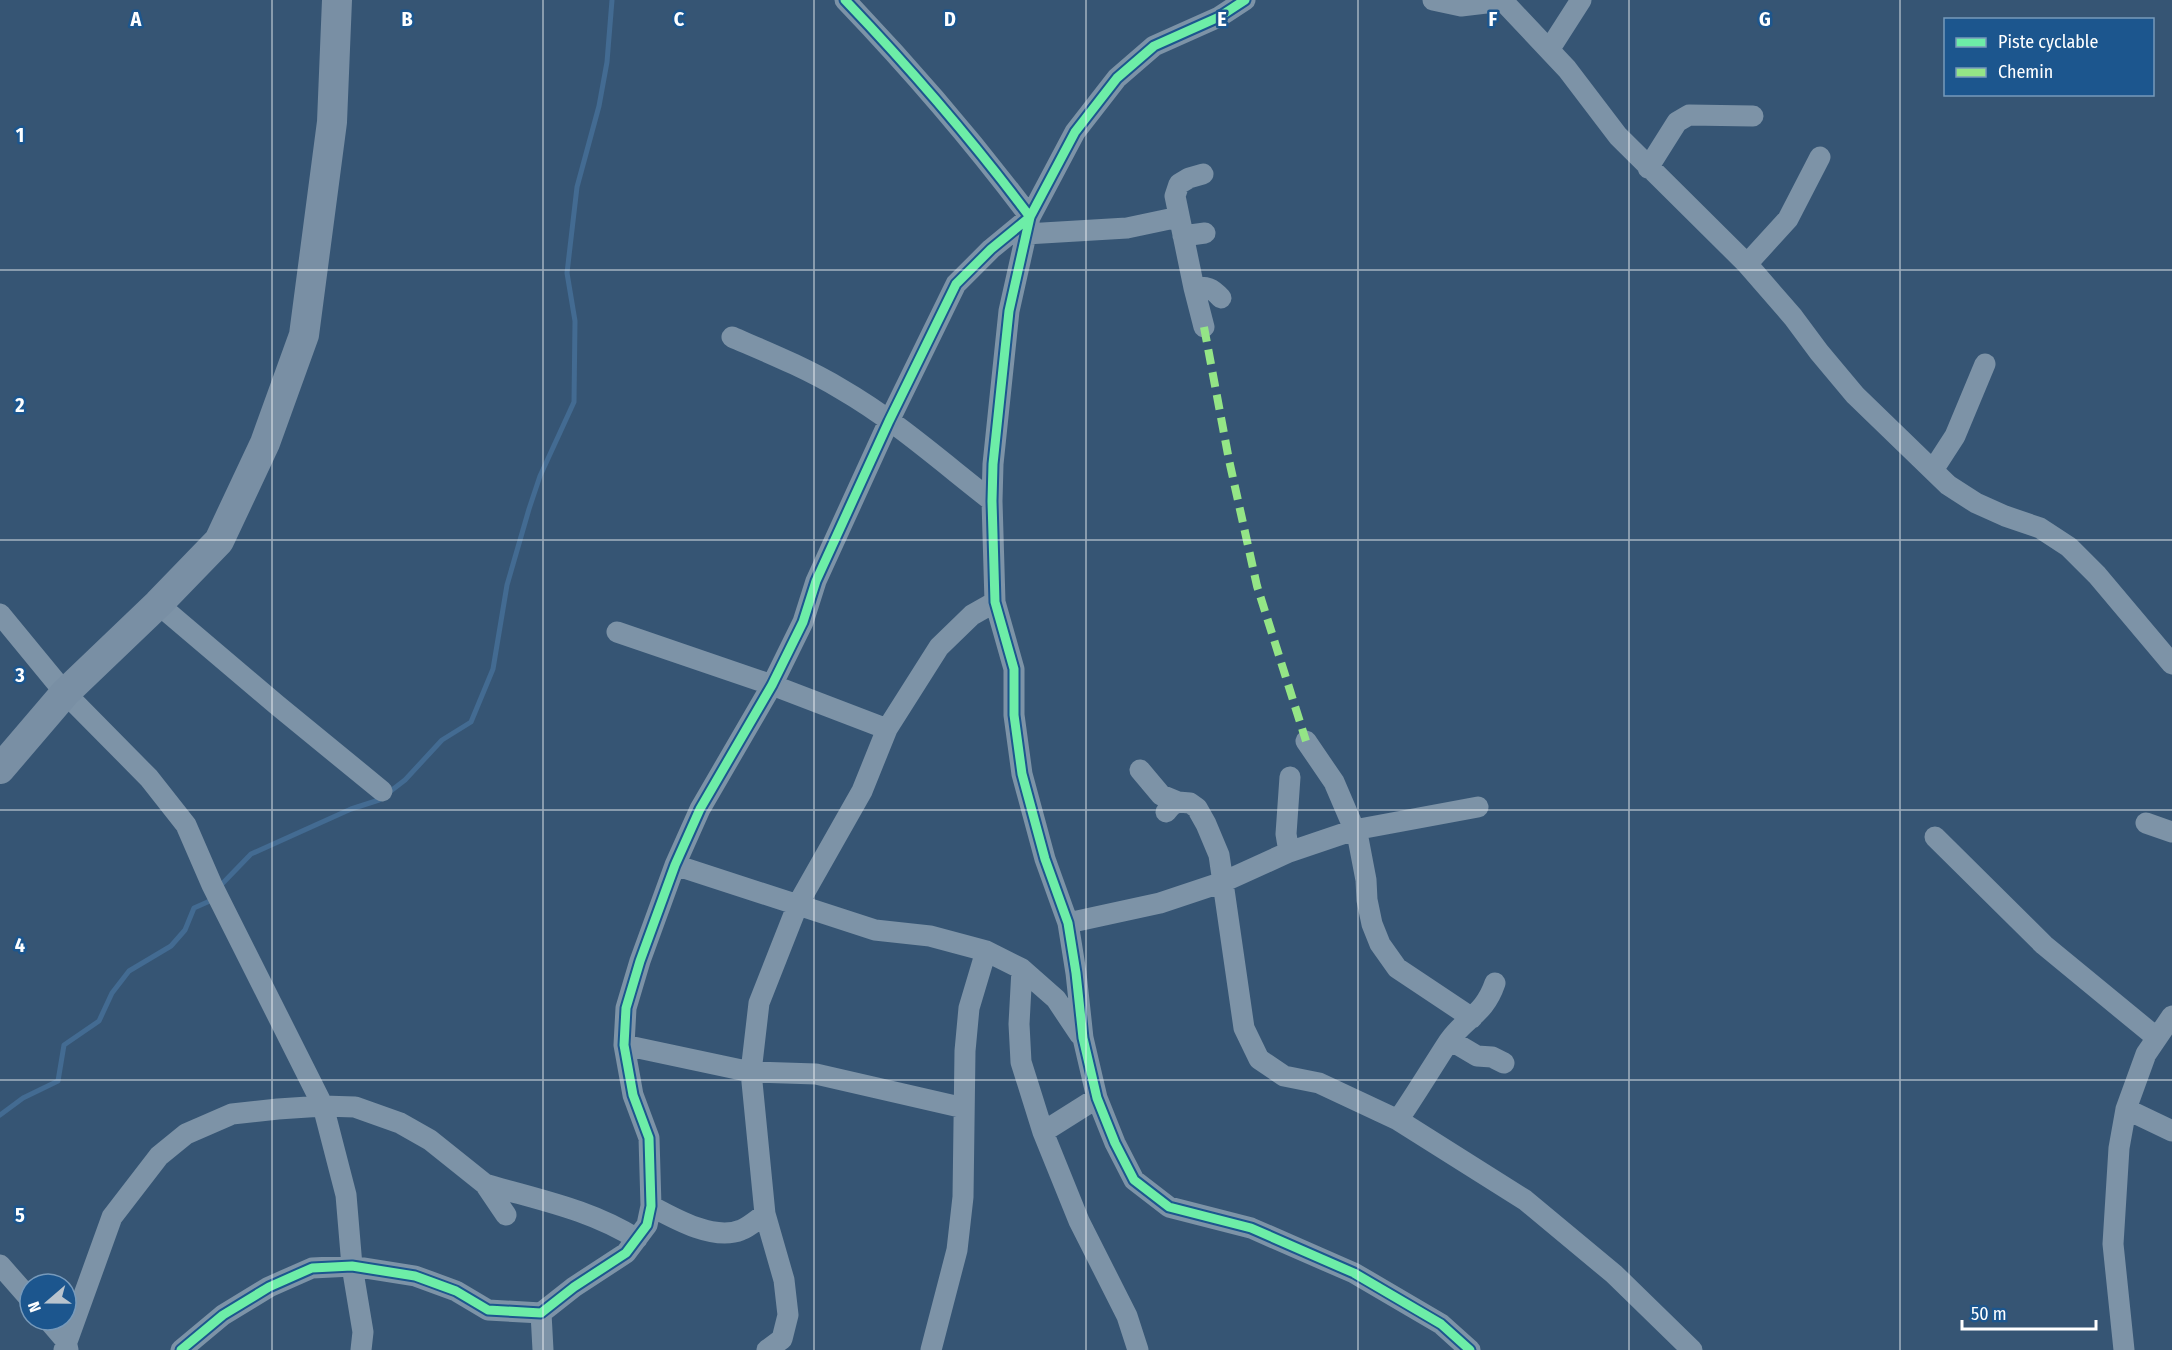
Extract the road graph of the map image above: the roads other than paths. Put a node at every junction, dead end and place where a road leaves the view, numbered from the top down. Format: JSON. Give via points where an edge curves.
{"nodes":[{"id":1,"x":337,"y":0,"type":"edge"},
{"id":2,"x":845,"y":0,"type":"edge"},
{"id":3,"x":1245,"y":0,"type":"edge"},
{"id":4,"x":1433,"y":0,"type":"edge"},
{"id":5,"x":1581,"y":0,"type":"edge"},
{"id":6,"x":1502,"y":1,"type":"edge"},
{"id":7,"x":1220,"y":8,"type":"edge"},
{"id":8,"x":1549,"y":50,"type":"junction"},
{"id":9,"x":1753,"y":116,"type":"dead end"},
{"id":10,"x":1820,"y":157,"type":"dead end"},
{"id":11,"x":1648,"y":168,"type":"junction"},
{"id":12,"x":1203,"y":174,"type":"dead end"},
{"id":13,"x":1028,"y":226,"type":"junction"},
{"id":14,"x":1181,"y":227,"type":"junction"},
{"id":15,"x":1205,"y":233,"type":"dead end"},
{"id":16,"x":1747,"y":264,"type":"junction"},
{"id":17,"x":1194,"y":288,"type":"junction"},
{"id":18,"x":1221,"y":298,"type":"dead end"},
{"id":19,"x":1204,"y":327,"type":"dead end"},
{"id":20,"x":732,"y":337,"type":"dead end"},
{"id":21,"x":1985,"y":364,"type":"dead end"},
{"id":22,"x":889,"y":421,"type":"junction"},
{"id":23,"x":1933,"y":470,"type":"junction"},
{"id":24,"x":992,"y":501,"type":"junction"},
{"id":25,"x":996,"y":602,"type":"junction"},
{"id":26,"x":158,"y":604,"type":"junction"},
{"id":27,"x":0,"y":614,"type":"edge"},
{"id":28,"x":617,"y":632,"type":"dead end"},
{"id":29,"x":2172,"y":664,"type":"edge"},
{"id":30,"x":772,"y":685,"type":"junction"},
{"id":31,"x":65,"y":693,"type":"junction"},
{"id":32,"x":887,"y":729,"type":"junction"},
{"id":33,"x":1306,"y":741,"type":"dead end"},
{"id":34,"x":0,"y":769,"type":"edge"},
{"id":35,"x":1140,"y":771,"type":"dead end"},
{"id":36,"x":1290,"y":777,"type":"dead end"},
{"id":37,"x":382,"y":791,"type":"dead end"},
{"id":38,"x":1478,"y":807,"type":"dead end"},
{"id":39,"x":2146,"y":823,"type":"dead end"},
{"id":40,"x":1354,"y":830,"type":"junction"},
{"id":41,"x":2172,"y":832,"type":"edge"},
{"id":42,"x":1935,"y":837,"type":"dead end"},
{"id":43,"x":1289,"y":852,"type":"junction"},
{"id":44,"x":675,"y":865,"type":"junction"},
{"id":45,"x":1223,"y":882,"type":"junction"},
{"id":46,"x":798,"y":904,"type":"junction"},
{"id":47,"x":1068,"y":923,"type":"junction"},
{"id":48,"x":986,"y":951,"type":"junction"},
{"id":49,"x":1022,"y":969,"type":"junction"},
{"id":50,"x":1496,"y":983,"type":"dead end"},
{"id":51,"x":1472,"y":1018,"type":"junction"},
{"id":52,"x":2166,"y":1031,"type":"edge"},
{"id":53,"x":1083,"y":1038,"type":"junction"},
{"id":54,"x":1450,"y":1040,"type":"junction"},
{"id":55,"x":624,"y":1045,"type":"junction"},
{"id":56,"x":1504,"y":1063,"type":"dead end"},
{"id":57,"x":751,"y":1072,"type":"junction"},
{"id":58,"x":1097,"y":1098,"type":"junction"},
{"id":59,"x":323,"y":1106,"type":"junction"},
{"id":60,"x":964,"y":1108,"type":"junction"},
{"id":61,"x":2126,"y":1109,"type":"junction"},
{"id":62,"x":1398,"y":1120,"type":"junction"},
{"id":63,"x":2172,"y":1131,"type":"edge"},
{"id":64,"x":1043,"y":1132,"type":"junction"},
{"id":65,"x":485,"y":1184,"type":"junction"},
{"id":66,"x":651,"y":1206,"type":"junction"},
{"id":67,"x":765,"y":1214,"type":"junction"},
{"id":68,"x":506,"y":1215,"type":"dead end"},
{"id":69,"x":637,"y":1239,"type":"junction"},
{"id":70,"x":0,"y":1265,"type":"edge"},
{"id":71,"x":352,"y":1266,"type":"junction"},
{"id":72,"x":18,"y":1285,"type":"edge"},
{"id":73,"x":541,"y":1313,"type":"junction"},
{"id":74,"x":56,"y":1332,"type":"edge"},
{"id":75,"x":66,"y":1347,"type":"edge"},
{"id":76,"x":182,"y":1350,"type":"edge"},
{"id":77,"x":361,"y":1350,"type":"edge"},
{"id":78,"x":543,"y":1350,"type":"edge"},
{"id":79,"x":767,"y":1350,"type":"edge"},
{"id":80,"x":931,"y":1350,"type":"edge"},
{"id":81,"x":1138,"y":1350,"type":"edge"},
{"id":82,"x":1470,"y":1350,"type":"edge"},
{"id":83,"x":1692,"y":1350,"type":"edge"},
{"id":84,"x":2124,"y":1350,"type":"edge"}],
"edges":[{"from":1,"to":26,"type":"street","via":[[332,122],[304,335],[265,443],[219,540]]},
{"from":2,"to":13,"type":"street","via":[[903,60],[996,172]]},
{"from":3,"to":7,"type":"street"},
{"from":4,"to":6,"type":"street","via":[[1461,6]]},
{"from":5,"to":8,"type":"street"},
{"from":6,"to":8,"type":"street"},
{"from":7,"to":13,"type":"street","via":[[1154,46],[1117,78],[1076,132]]},
{"from":8,"to":11,"type":"street"},
{"from":9,"to":11,"type":"street","via":[[1689,115],[1677,122]]},
{"from":10,"to":16,"type":"street","via":[[1788,219]]},
{"from":11,"to":16,"type":"street"},
{"from":12,"to":14,"type":"street","via":[[1179,184],[1175,196]]},
{"from":13,"to":14,"type":"street"},
{"from":13,"to":22,"type":"street","via":[[991,249],[956,284]]},
{"from":13,"to":24,"type":"street","via":[[1009,311]]},
{"from":14,"to":15,"type":"street"},
{"from":14,"to":17,"type":"street"},
{"from":16,"to":23,"type":"street","via":[[1855,395]]},
{"from":17,"to":18,"type":"street","via":[[1205,286]]},
{"from":17,"to":19,"type":"street"},
{"from":20,"to":22,"type":"street","via":[[799,366]]},
{"from":21,"to":23,"type":"street","via":[[1955,436]]},
{"from":22,"to":24,"type":"street"},
{"from":22,"to":30,"type":"street"},
{"from":23,"to":29,"type":"street","via":[[1976,503],[2040,528],[2068,548],[2097,575]]},
{"from":24,"to":25,"type":"street"},
{"from":25,"to":32,"type":"street","via":[[972,615],[939,647]]},
{"from":25,"to":47,"type":"street","via":[[1014,669],[1014,716],[1022,774],[1045,859]]},
{"from":26,"to":31,"type":"street"},
{"from":26,"to":37,"type":"street"},
{"from":27,"to":31,"type":"street"},
{"from":28,"to":30,"type":"street"},
{"from":30,"to":32,"type":"street"},
{"from":30,"to":44,"type":"street","via":[[700,809]]},
{"from":31,"to":34,"type":"street"},
{"from":31,"to":59,"type":"street","via":[[149,778],[186,825]]},
{"from":32,"to":46,"type":"street","via":[[862,790]]},
{"from":33,"to":40,"type":"street","via":[[1334,782]]},
{"from":35,"to":45,"type":"street","via":[[1172,807],[1190,803],[1197,808],[1219,855]]},
{"from":36,"to":43,"type":"street","via":[[1286,834]]},
{"from":38,"to":40,"type":"street"},
{"from":39,"to":41,"type":"street"},
{"from":40,"to":43,"type":"street"},
{"from":40,"to":51,"type":"street","via":[[1372,924],[1380,944],[1397,969]]},
{"from":42,"to":52,"type":"street","via":[[2044,945]]},
{"from":43,"to":45,"type":"street"},
{"from":44,"to":46,"type":"street"},
{"from":44,"to":55,"type":"street","via":[[626,1008]]},
{"from":45,"to":47,"type":"street","via":[[1160,903]]},
{"from":45,"to":62,"type":"street","via":[[1244,1028],[1259,1059],[1284,1076],[1318,1083]]},
{"from":46,"to":48,"type":"street","via":[[875,930],[930,936]]},
{"from":46,"to":57,"type":"street","via":[[759,1003]]},
{"from":47,"to":53,"type":"street"},
{"from":48,"to":49,"type":"street"},
{"from":48,"to":60,"type":"street","via":[[969,1008]]},
{"from":49,"to":53,"type":"street","via":[[1056,999]]},
{"from":49,"to":64,"type":"street","via":[[1021,1062]]},
{"from":50,"to":51,"type":"street","via":[[1482,1010]]},
{"from":51,"to":54,"type":"street"},
{"from":52,"to":61,"type":"street","via":[[2146,1054]]},
{"from":53,"to":58,"type":"street"},
{"from":54,"to":56,"type":"street","via":[[1477,1056]]},
{"from":54,"to":62,"type":"street"},
{"from":55,"to":57,"type":"street"},
{"from":55,"to":66,"type":"street","via":[[633,1095],[648,1138]]},
{"from":57,"to":60,"type":"street","via":[[816,1074]]},
{"from":57,"to":67,"type":"street"},
{"from":58,"to":64,"type":"street"},
{"from":58,"to":82,"type":"street","via":[[1114,1143],[1134,1180],[1169,1207],[1251,1228],[1354,1273],[1441,1324]]},
{"from":59,"to":65,"type":"street","via":[[355,1107],[400,1123],[430,1140]]},
{"from":59,"to":71,"type":"street","via":[[346,1195]]},
{"from":59,"to":75,"type":"street","via":[[232,1114],[186,1134],[159,1156],[112,1217]]},
{"from":60,"to":80,"type":"street","via":[[963,1197],[957,1250]]},
{"from":61,"to":63,"type":"street"},
{"from":61,"to":84,"type":"street","via":[[2119,1148],[2113,1244]]},
{"from":62,"to":83,"type":"street","via":[[1525,1200],[1614,1274]]},
{"from":64,"to":81,"type":"street","via":[[1079,1221],[1127,1316]]},
{"from":65,"to":68,"type":"street"},
{"from":65,"to":69,"type":"street","via":[[587,1213]]},
{"from":66,"to":67,"type":"street","via":[[678,1221],[719,1233],[741,1230]]},
{"from":66,"to":69,"type":"street","via":[[647,1225]]},
{"from":67,"to":79,"type":"street","via":[[784,1280],[788,1315],[782,1339]]},
{"from":69,"to":73,"type":"street","via":[[626,1253]]},
{"from":70,"to":72,"type":"street"},
{"from":71,"to":73,"type":"street","via":[[415,1276],[456,1291],[488,1310]]},
{"from":71,"to":76,"type":"street","via":[[312,1268],[269,1287],[223,1315]]},
{"from":71,"to":77,"type":"street","via":[[363,1332]]},
{"from":73,"to":78,"type":"street"},
{"from":74,"to":75,"type":"street"}]}
